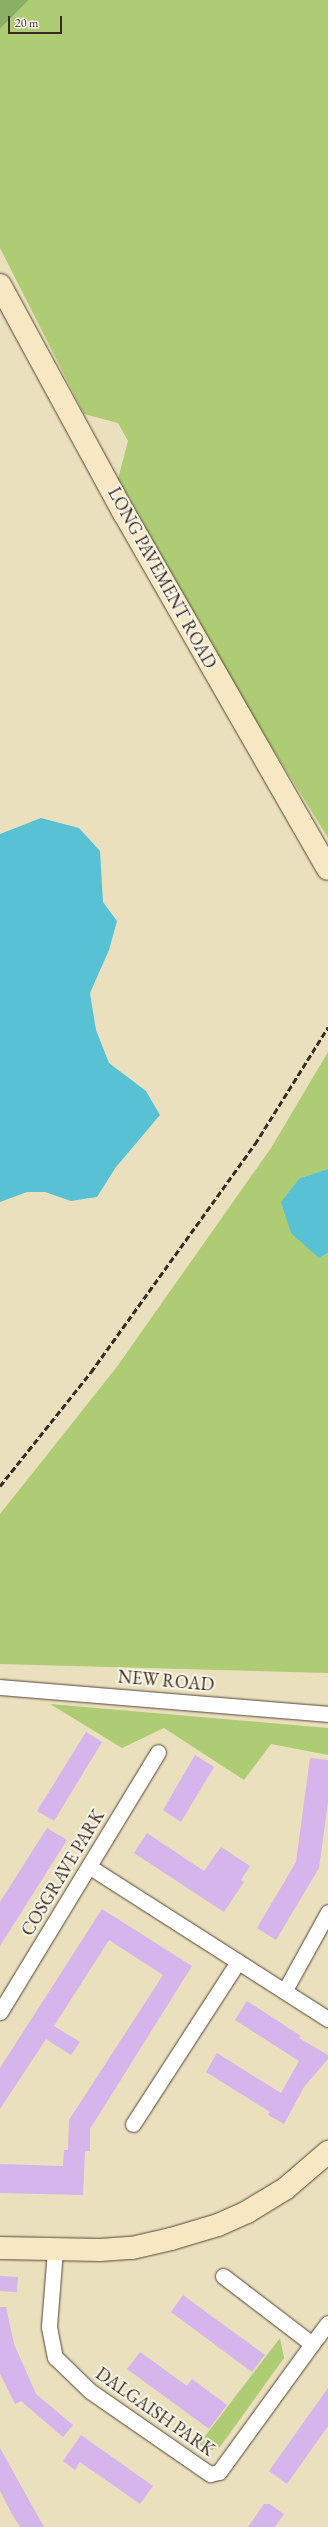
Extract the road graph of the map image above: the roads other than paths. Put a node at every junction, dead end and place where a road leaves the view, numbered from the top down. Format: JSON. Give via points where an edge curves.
{"nodes":[{"id":1,"x":0,"y":285,"type":"edge"},
{"id":2,"x":328,"y":869,"type":"edge"},
{"id":3,"x":0,"y":1686,"type":"edge"},
{"id":4,"x":328,"y":1714,"type":"edge"},
{"id":5,"x":158,"y":1752,"type":"dead end"},
{"id":6,"x":90,"y":1867,"type":"junction"},
{"id":7,"x":328,"y":1912,"type":"edge"},
{"id":8,"x":238,"y":1962,"type":"junction"},
{"id":9,"x":285,"y":1990,"type":"junction"},
{"id":10,"x":0,"y":2012,"type":"edge"},
{"id":11,"x":328,"y":2019,"type":"edge"},
{"id":12,"x":133,"y":2124,"type":"dead end"},
{"id":13,"x":328,"y":2152,"type":"edge"},
{"id":14,"x":0,"y":2248,"type":"edge"},
{"id":15,"x":55,"y":2250,"type":"junction"},
{"id":16,"x":223,"y":2276,"type":"dead end"},
{"id":17,"x":328,"y":2323,"type":"edge"},
{"id":18,"x":312,"y":2344,"type":"junction"}],
"edges":[{"from":1,"to":2,"type":"main road","name":"LONG PAVEMENT ROAD","via":[[124,513]]},
{"from":3,"to":4,"type":"street","name":"NEW ROAD"},
{"from":5,"to":6,"type":"street","name":"COSGRAVE PARK"},
{"from":6,"to":8,"type":"street"},
{"from":6,"to":10,"type":"street","name":"COSGRAVE PARK"},
{"from":7,"to":9,"type":"street"},
{"from":8,"to":9,"type":"street"},
{"from":8,"to":12,"type":"street"},
{"from":9,"to":11,"type":"street"},
{"from":13,"to":15,"type":"main road","via":[[285,2189],[247,2212],[218,2225],[132,2248]]},
{"from":14,"to":15,"type":"main road"},
{"from":15,"to":18,"type":"street","name":"DALGAISH PARK","via":[[49,2327],[55,2357],[90,2391],[210,2474],[220,2472]]},
{"from":16,"to":18,"type":"street"},
{"from":17,"to":18,"type":"street","name":"DALGAISH PARK"}]}
